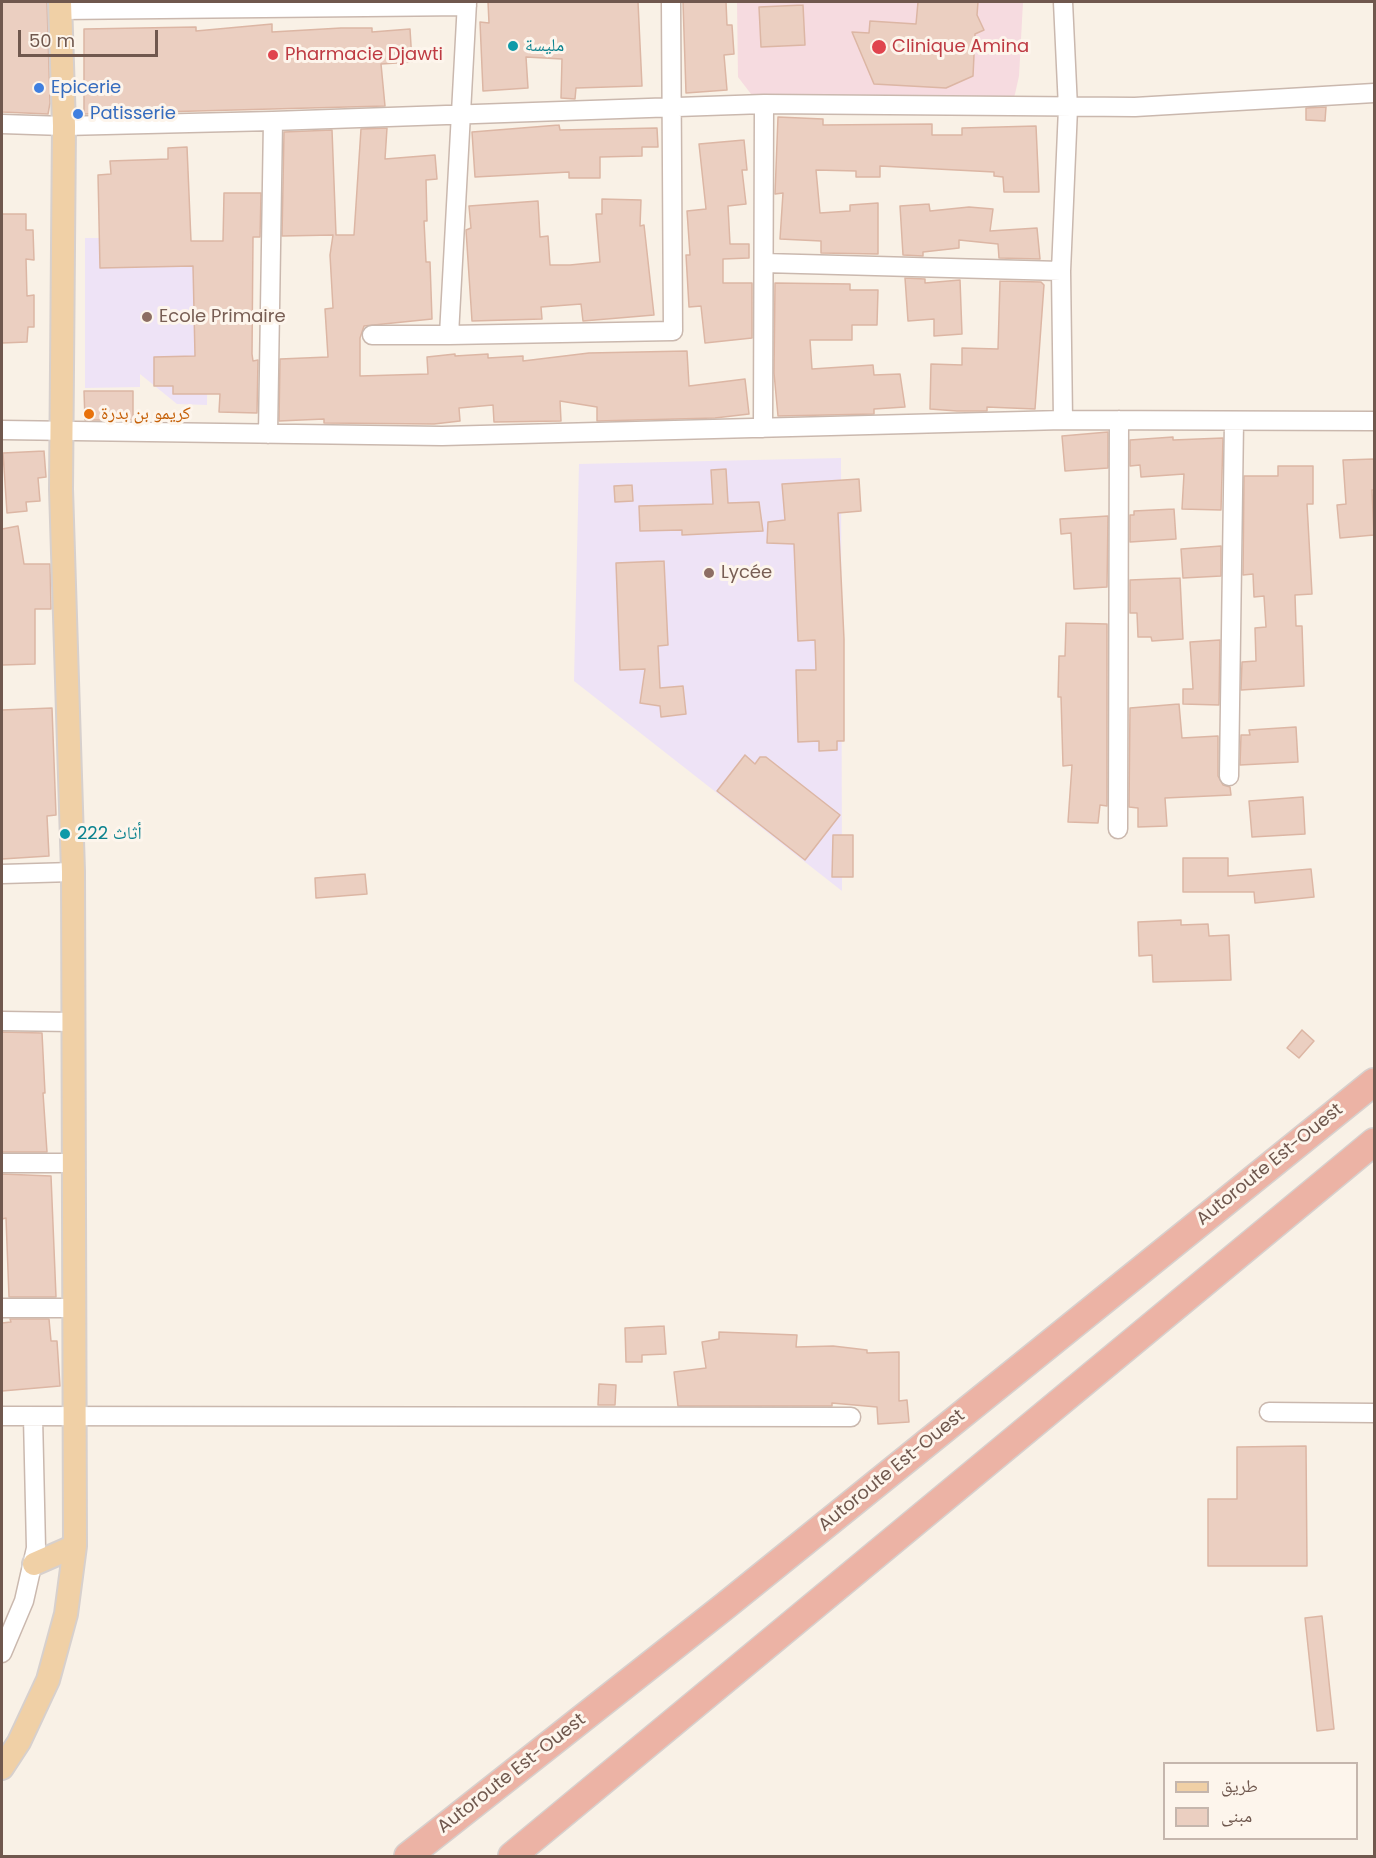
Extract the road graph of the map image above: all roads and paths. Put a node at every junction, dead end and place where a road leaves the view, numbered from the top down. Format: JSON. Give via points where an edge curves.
{"nodes":[{"id":1,"x":671,"y":2,"type":"edge"},
{"id":2,"x":1063,"y":2,"type":"edge"},
{"id":3,"x":467,"y":4,"type":"edge"},
{"id":4,"x":60,"y":6,"type":"edge"},
{"id":5,"x":1374,"y":93,"type":"edge"},
{"id":6,"x":764,"y":104,"type":"junction"},
{"id":7,"x":669,"y":107,"type":"junction"},
{"id":8,"x":1068,"y":108,"type":"junction"},
{"id":9,"x":462,"y":113,"type":"junction"},
{"id":10,"x":273,"y":122,"type":"junction"},
{"id":11,"x":2,"y":124,"type":"edge"},
{"id":12,"x":64,"y":126,"type":"junction"},
{"id":13,"x":764,"y":263,"type":"junction"},
{"id":14,"x":1061,"y":271,"type":"junction"},
{"id":15,"x":372,"y":335,"type":"dead end"},
{"id":16,"x":449,"y":335,"type":"junction"},
{"id":17,"x":1063,"y":420,"type":"junction"},
{"id":18,"x":1119,"y":420,"type":"junction"},
{"id":19,"x":1234,"y":421,"type":"junction"},
{"id":20,"x":1374,"y":421,"type":"edge"},
{"id":21,"x":763,"y":428,"type":"junction"},
{"id":22,"x":62,"y":429,"type":"junction"},
{"id":23,"x":2,"y":430,"type":"edge"},
{"id":24,"x":268,"y":434,"type":"junction"},
{"id":25,"x":1229,"y":776,"type":"dead end"},
{"id":26,"x":1118,"y":829,"type":"dead end"},
{"id":27,"x":73,"y":872,"type":"junction"},
{"id":28,"x":2,"y":874,"type":"edge"},
{"id":29,"x":2,"y":1021,"type":"edge"},
{"id":30,"x":73,"y":1022,"type":"junction"},
{"id":31,"x":1374,"y":1082,"type":"edge"},
{"id":32,"x":1374,"y":1142,"type":"edge"},
{"id":33,"x":2,"y":1163,"type":"edge"},
{"id":34,"x":73,"y":1163,"type":"junction"},
{"id":35,"x":2,"y":1308,"type":"edge"},
{"id":36,"x":73,"y":1308,"type":"junction"},
{"id":37,"x":1269,"y":1412,"type":"dead end"},
{"id":38,"x":1374,"y":1413,"type":"edge"},
{"id":39,"x":74,"y":1415,"type":"junction"},
{"id":40,"x":2,"y":1416,"type":"edge"},
{"id":41,"x":33,"y":1417,"type":"junction"},
{"id":42,"x":850,"y":1417,"type":"dead end"},
{"id":43,"x":75,"y":1546,"type":"junction"},
{"id":44,"x":34,"y":1564,"type":"junction"},
{"id":45,"x":2,"y":1653,"type":"edge"},
{"id":46,"x":2,"y":1768,"type":"edge"},
{"id":47,"x":408,"y":1857,"type":"edge"},
{"id":48,"x":512,"y":1857,"type":"edge"}],
"edges":[{"from":1,"to":7,"type":"street"},
{"from":2,"to":8,"type":"street"},
{"from":3,"to":4,"type":"street"},
{"from":3,"to":9,"type":"street"},
{"from":4,"to":12,"type":"main road"},
{"from":5,"to":8,"type":"street"},
{"from":6,"to":7,"type":"street"},
{"from":6,"to":8,"type":"street"},
{"from":6,"to":13,"type":"street"},
{"from":7,"to":9,"type":"street"},
{"from":7,"to":16,"type":"street","via":[[672,332]]},
{"from":8,"to":14,"type":"street"},
{"from":9,"to":10,"type":"street"},
{"from":9,"to":16,"type":"street"},
{"from":10,"to":12,"type":"street"},
{"from":10,"to":24,"type":"street"},
{"from":11,"to":12,"type":"street"},
{"from":12,"to":22,"type":"main road"},
{"from":13,"to":14,"type":"street"},
{"from":13,"to":21,"type":"street"},
{"from":14,"to":17,"type":"street"},
{"from":15,"to":16,"type":"street"},
{"from":17,"to":18,"type":"street"},
{"from":17,"to":21,"type":"street"},
{"from":18,"to":19,"type":"street"},
{"from":18,"to":26,"type":"street"},
{"from":19,"to":20,"type":"street"},
{"from":19,"to":25,"type":"street"},
{"from":21,"to":24,"type":"street","via":[[442,436]]},
{"from":22,"to":23,"type":"street"},
{"from":22,"to":24,"type":"street"},
{"from":22,"to":27,"type":"main road"},
{"from":27,"to":28,"type":"street"},
{"from":27,"to":30,"type":"main road"},
{"from":29,"to":30,"type":"street"},
{"from":30,"to":34,"type":"main road"},
{"from":31,"to":47,"type":"highway","name":"Autoroute Est-Ouest"},
{"from":32,"to":48,"type":"highway"},
{"from":33,"to":34,"type":"street"},
{"from":34,"to":36,"type":"main road"},
{"from":35,"to":36,"type":"street"},
{"from":36,"to":39,"type":"main road"},
{"from":37,"to":38,"type":"street"},
{"from":39,"to":41,"type":"street"},
{"from":39,"to":42,"type":"street"},
{"from":39,"to":43,"type":"main road"},
{"from":40,"to":41,"type":"street"},
{"from":41,"to":44,"type":"street"},
{"from":43,"to":44,"type":"main road"},
{"from":43,"to":46,"type":"main road","via":[[66,1614],[48,1680],[19,1742]]},
{"from":44,"to":45,"type":"street","via":[[24,1601]]}]}
